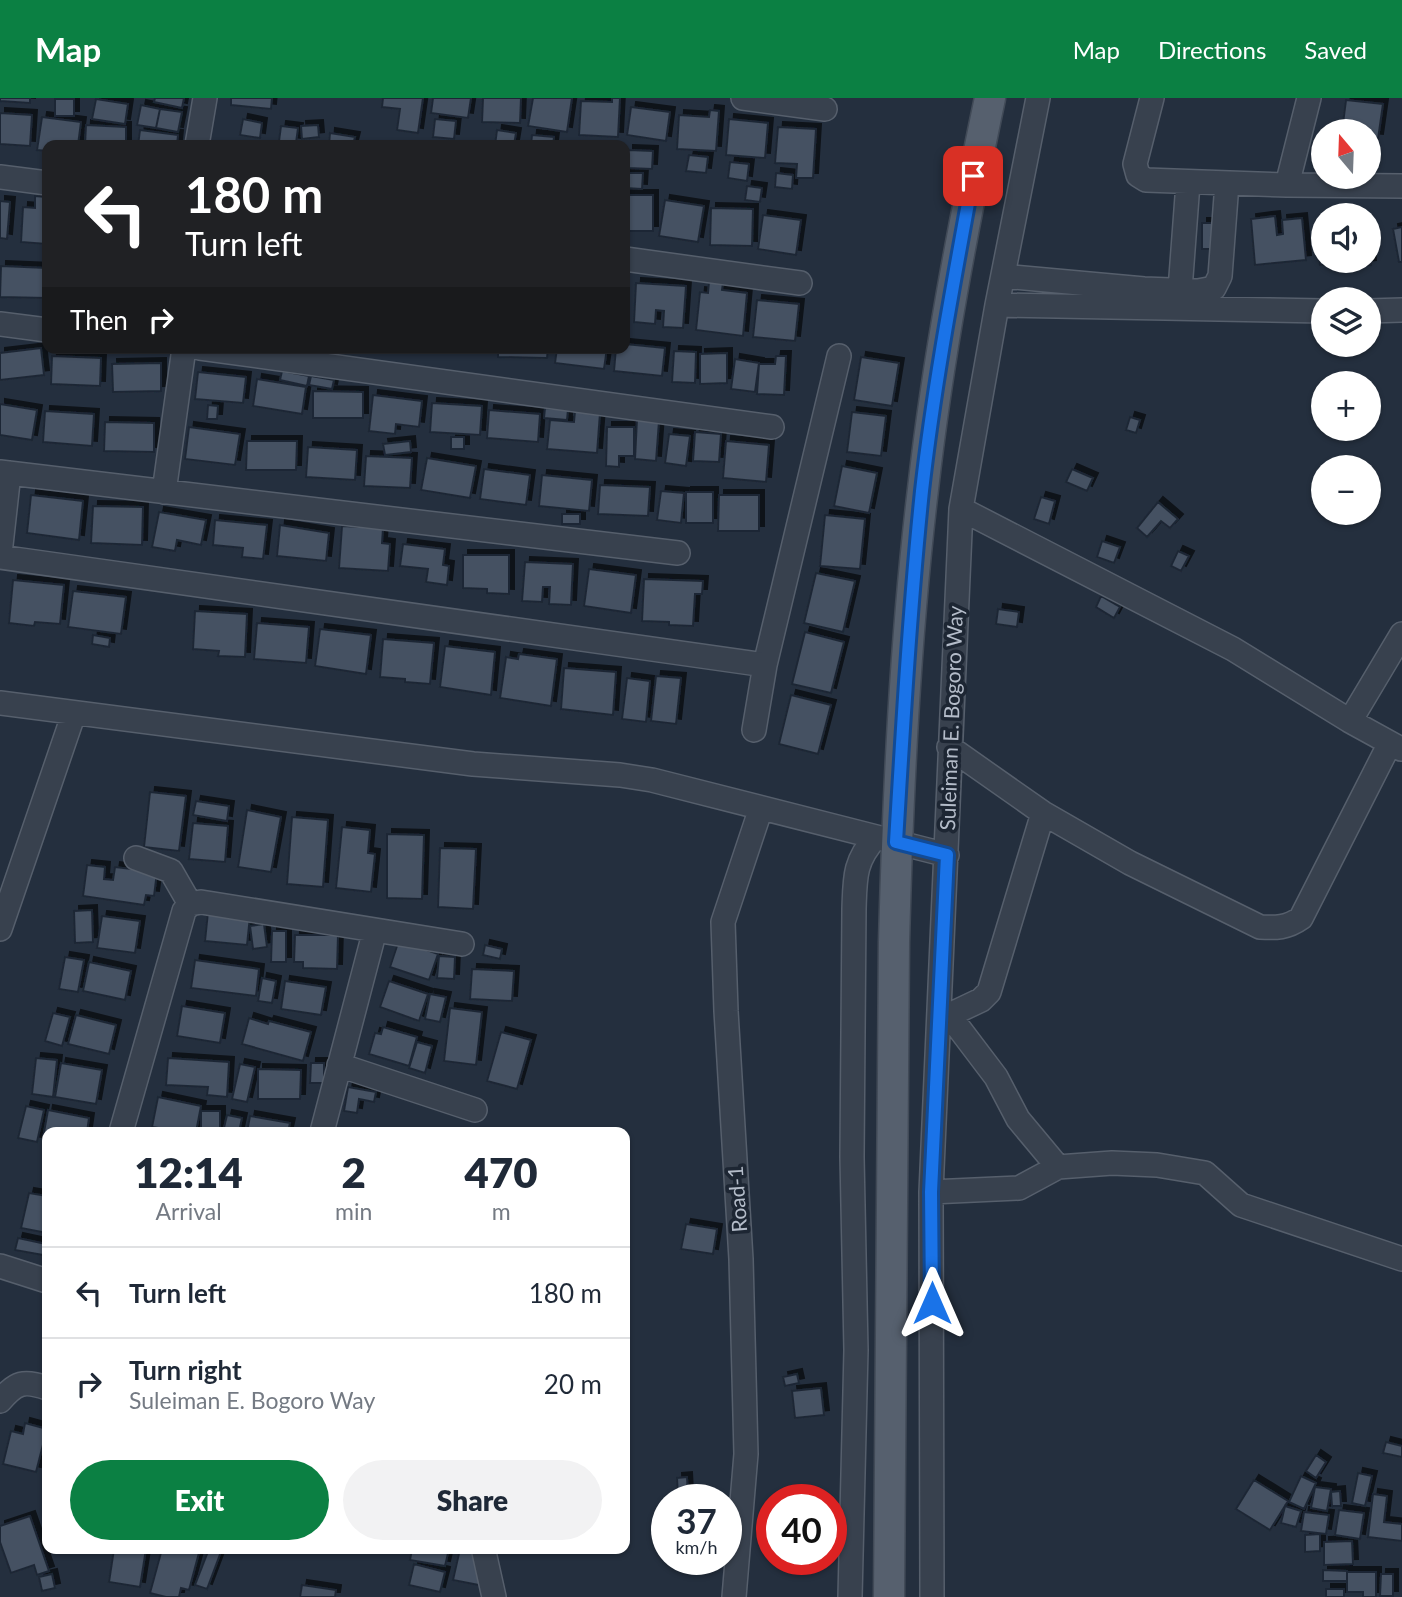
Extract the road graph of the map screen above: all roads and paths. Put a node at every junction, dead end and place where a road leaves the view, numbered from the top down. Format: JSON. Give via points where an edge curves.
{"nodes":[{"id":1,"x":205,"y":98,"type":"edge"},
{"id":2,"x":743,"y":98,"type":"edge"},
{"id":3,"x":990,"y":98,"type":"edge"},
{"id":4,"x":1038,"y":98,"type":"edge"},
{"id":5,"x":1152,"y":98,"type":"edge"},
{"id":6,"x":1309,"y":98,"type":"edge"},
{"id":7,"x":825,"y":109,"type":"dead end"},
{"id":8,"x":198,"y":140,"type":"edge"},
{"id":9,"x":0,"y":177,"type":"edge"},
{"id":10,"x":42,"y":182,"type":"edge"},
{"id":11,"x":1188,"y":183,"type":"junction"},
{"id":12,"x":1227,"y":183,"type":"junction"},
{"id":13,"x":1287,"y":186,"type":"junction"},
{"id":14,"x":1402,"y":186,"type":"edge"},
{"id":15,"x":630,"y":260,"type":"edge"},
{"id":16,"x":1003,"y":276,"type":"junction"},
{"id":17,"x":800,"y":284,"type":"dead end"},
{"id":18,"x":1180,"y":289,"type":"junction"},
{"id":19,"x":997,"y":304,"type":"junction"},
{"id":20,"x":1402,"y":310,"type":"edge"},
{"id":21,"x":1311,"y":311,"type":"edge"},
{"id":22,"x":1381,"y":311,"type":"edge"},
{"id":23,"x":0,"y":324,"type":"edge"},
{"id":24,"x":42,"y":329,"type":"edge"},
{"id":25,"x":183,"y":354,"type":"edge"},
{"id":26,"x":295,"y":354,"type":"edge"},
{"id":27,"x":839,"y":356,"type":"dead end"},
{"id":28,"x":358,"y":358,"type":"edge"},
{"id":29,"x":772,"y":427,"type":"dead end"},
{"id":30,"x":4,"y":473,"type":"edge"},
{"id":31,"x":164,"y":492,"type":"junction"},
{"id":32,"x":961,"y":509,"type":"junction"},
{"id":33,"x":678,"y":553,"type":"dead end"},
{"id":34,"x":0,"y":556,"type":"edge"},
{"id":35,"x":1402,"y":634,"type":"edge"},
{"id":36,"x":765,"y":665,"type":"junction"},
{"id":37,"x":0,"y":703,"type":"edge"},
{"id":38,"x":74,"y":713,"type":"junction"},
{"id":39,"x":1350,"y":721,"type":"junction"},
{"id":40,"x":754,"y":730,"type":"dead end"},
{"id":41,"x":1396,"y":746,"type":"edge"},
{"id":42,"x":949,"y":747,"type":"junction"},
{"id":43,"x":761,"y":808,"type":"junction"},
{"id":44,"x":1043,"y":813,"type":"junction"},
{"id":45,"x":886,"y":839,"type":"junction"},
{"id":46,"x":947,"y":855,"type":"junction"},
{"id":47,"x":136,"y":858,"type":"dead end"},
{"id":48,"x":190,"y":904,"type":"junction"},
{"id":49,"x":0,"y":929,"type":"edge"},
{"id":50,"x":374,"y":930,"type":"junction"},
{"id":51,"x":462,"y":944,"type":"dead end"},
{"id":52,"x":944,"y":1018,"type":"junction"},
{"id":53,"x":339,"y":1065,"type":"junction"},
{"id":54,"x":475,"y":1110,"type":"dead end"},
{"id":55,"x":122,"y":1127,"type":"edge"},
{"id":56,"x":323,"y":1127,"type":"edge"},
{"id":57,"x":1058,"y":1167,"type":"junction"},
{"id":58,"x":931,"y":1192,"type":"junction"},
{"id":59,"x":1402,"y":1259,"type":"edge"},
{"id":60,"x":0,"y":1266,"type":"edge"},
{"id":61,"x":42,"y":1279,"type":"edge"},
{"id":62,"x":42,"y":1387,"type":"edge"},
{"id":63,"x":0,"y":1401,"type":"edge"},
{"id":64,"x":484,"y":1554,"type":"edge"},
{"id":65,"x":494,"y":1597,"type":"edge"},
{"id":66,"x":734,"y":1597,"type":"edge"},
{"id":67,"x":850,"y":1597,"type":"edge"},
{"id":68,"x":888,"y":1597,"type":"edge"},
{"id":69,"x":932,"y":1597,"type":"edge"}],
"edges":[{"from":1,"to":8,"type":"street"},
{"from":2,"to":7,"type":"street"},
{"from":3,"to":45,"type":"main road","via":[[943,338]]},
{"from":4,"to":16,"type":"street","name":"Suleiman E. Bogoro Way"},
{"from":5,"to":11,"type":"street","via":[[1135,164],[1138,175],[1146,180]]},
{"from":6,"to":13,"type":"street"},
{"from":9,"to":10,"type":"street"},
{"from":11,"to":12,"type":"street"},
{"from":11,"to":18,"type":"street"},
{"from":12,"to":13,"type":"street"},
{"from":12,"to":18,"type":"street","via":[[1220,276],[1214,288]]},
{"from":13,"to":14,"type":"street"},
{"from":15,"to":17,"type":"street"},
{"from":16,"to":18,"type":"street","via":[[1063,284]]},
{"from":16,"to":19,"type":"street","name":"Suleiman E. Bogoro Way"},
{"from":19,"to":21,"type":"street"},
{"from":19,"to":32,"type":"street","name":"Suleiman E. Bogoro Way"},
{"from":20,"to":22,"type":"street"},
{"from":23,"to":24,"type":"street"},
{"from":25,"to":31,"type":"street"},
{"from":26,"to":28,"type":"street"},
{"from":27,"to":36,"type":"street"},
{"from":28,"to":29,"type":"street"},
{"from":30,"to":31,"type":"street"},
{"from":30,"to":34,"type":"street"},
{"from":31,"to":33,"type":"street"},
{"from":32,"to":39,"type":"street","via":[[1233,649]]},
{"from":32,"to":42,"type":"street","name":"Suleiman E. Bogoro Way"},
{"from":34,"to":36,"type":"street"},
{"from":35,"to":39,"type":"street"},
{"from":36,"to":40,"type":"street"},
{"from":37,"to":38,"type":"street"},
{"from":38,"to":43,"type":"street","via":[[473,765],[620,775]]},
{"from":38,"to":49,"type":"street"},
{"from":39,"to":41,"type":"street"},
{"from":41,"to":44,"type":"street","via":[[1301,918],[1278,928],[1260,927],[1165,881]]},
{"from":42,"to":44,"type":"street"},
{"from":42,"to":46,"type":"street","name":"Suleiman E. Bogoro Way"},
{"from":43,"to":45,"type":"street"},
{"from":43,"to":66,"type":"street","name":"Road-1","via":[[723,922],[746,1454]]},
{"from":44,"to":52,"type":"street","via":[[989,992]]},
{"from":45,"to":46,"type":"street"},
{"from":45,"to":67,"type":"street","via":[[869,845],[856,869],[854,909],[856,1350]]},
{"from":45,"to":68,"type":"main road"},
{"from":46,"to":52,"type":"street","name":"Suleiman E. Bogoro Way"},
{"from":47,"to":48,"type":"street","via":[[171,871]]},
{"from":48,"to":50,"type":"street","via":[[201,902]]},
{"from":48,"to":55,"type":"street","via":[[184,911]]},
{"from":50,"to":51,"type":"street"},
{"from":50,"to":53,"type":"street"},
{"from":52,"to":57,"type":"street","via":[[996,1077],[1018,1119]]},
{"from":52,"to":58,"type":"street","name":"Suleiman E. Bogoro Way"},
{"from":53,"to":54,"type":"street"},
{"from":53,"to":56,"type":"street"},
{"from":57,"to":58,"type":"street","via":[[1019,1188]]},
{"from":57,"to":59,"type":"street","via":[[1112,1163],[1205,1173],[1241,1205]]},
{"from":58,"to":69,"type":"street","name":"Suleiman E. Bogoro Way"},
{"from":60,"to":61,"type":"street"},
{"from":62,"to":63,"type":"street","via":[[25,1383],[12,1387]]},
{"from":64,"to":65,"type":"street"}]}
